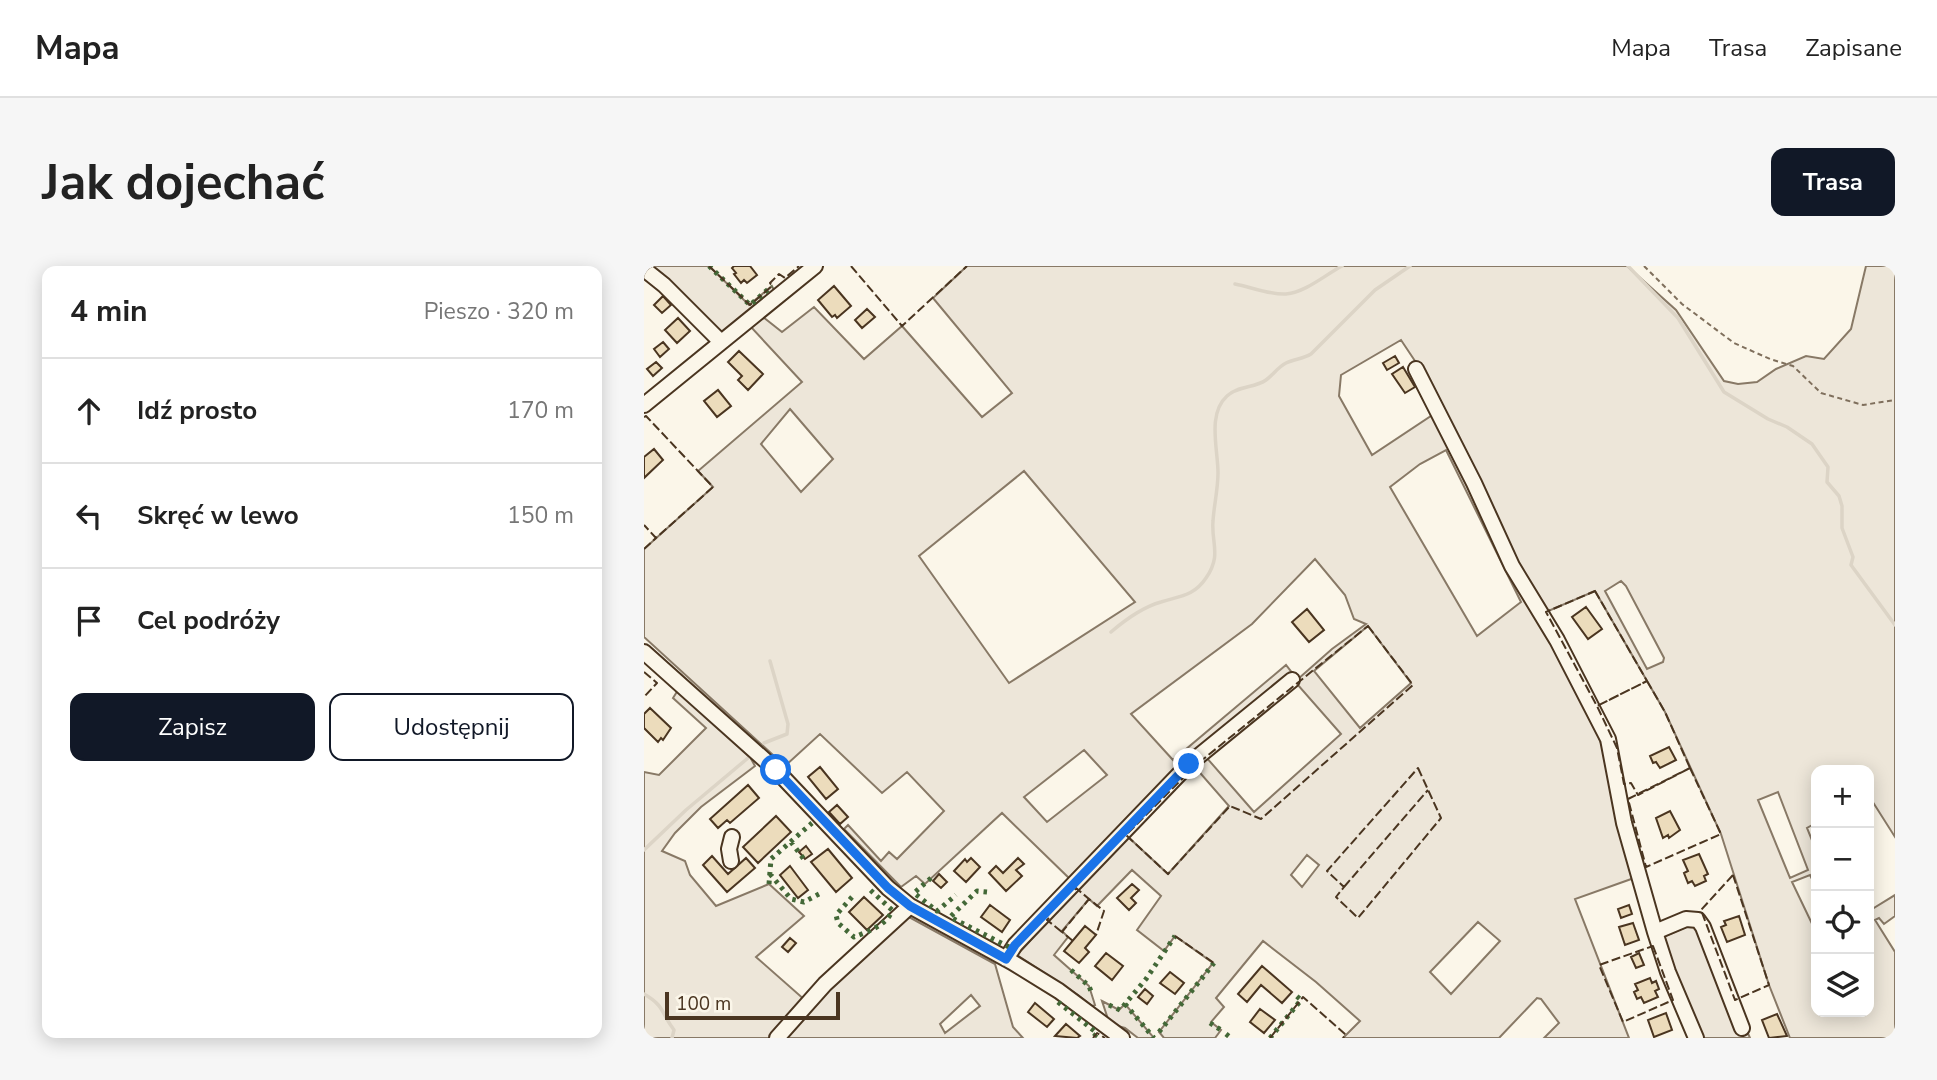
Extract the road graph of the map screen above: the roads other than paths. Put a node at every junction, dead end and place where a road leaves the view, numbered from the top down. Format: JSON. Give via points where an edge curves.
{"nodes":[{"id":1,"x":815,"y":266,"type":"edge"},
{"id":2,"x":644,"y":269,"type":"edge"},
{"id":3,"x":720,"y":341,"type":"junction"},
{"id":4,"x":1416,"y":369,"type":"dead end"},
{"id":5,"x":644,"y":405,"type":"edge"},
{"id":6,"x":644,"y":652,"type":"edge"},
{"id":7,"x":1292,"y":680,"type":"dead end"},
{"id":8,"x":732,"y":837,"type":"dead end"},
{"id":9,"x":731,"y":861,"type":"dead end"},
{"id":10,"x":910,"y":906,"type":"junction"},
{"id":11,"x":1655,"y":932,"type":"junction"},
{"id":12,"x":1006,"y":959,"type":"junction"},
{"id":13,"x":1742,"y":1028,"type":"dead end"},
{"id":14,"x":777,"y":1038,"type":"edge"},
{"id":15,"x":1122,"y":1038,"type":"edge"},
{"id":16,"x":1696,"y":1038,"type":"edge"}],
"edges":[{"from":1,"to":3,"type":"street"},
{"from":2,"to":3,"type":"street"},
{"from":3,"to":5,"type":"street"},
{"from":4,"to":11,"type":"street","via":[[1512,566],[1608,738],[1624,823]]},
{"from":6,"to":10,"type":"street","via":[[776,770]]},
{"from":7,"to":12,"type":"street","via":[[1189,764]]},
{"from":8,"to":9,"type":"street"},
{"from":10,"to":12,"type":"street"},
{"from":10,"to":14,"type":"street","via":[[825,984]]},
{"from":11,"to":13,"type":"street","via":[[1686,919],[1698,920]]},
{"from":11,"to":16,"type":"street"},
{"from":12,"to":15,"type":"street"}]}
